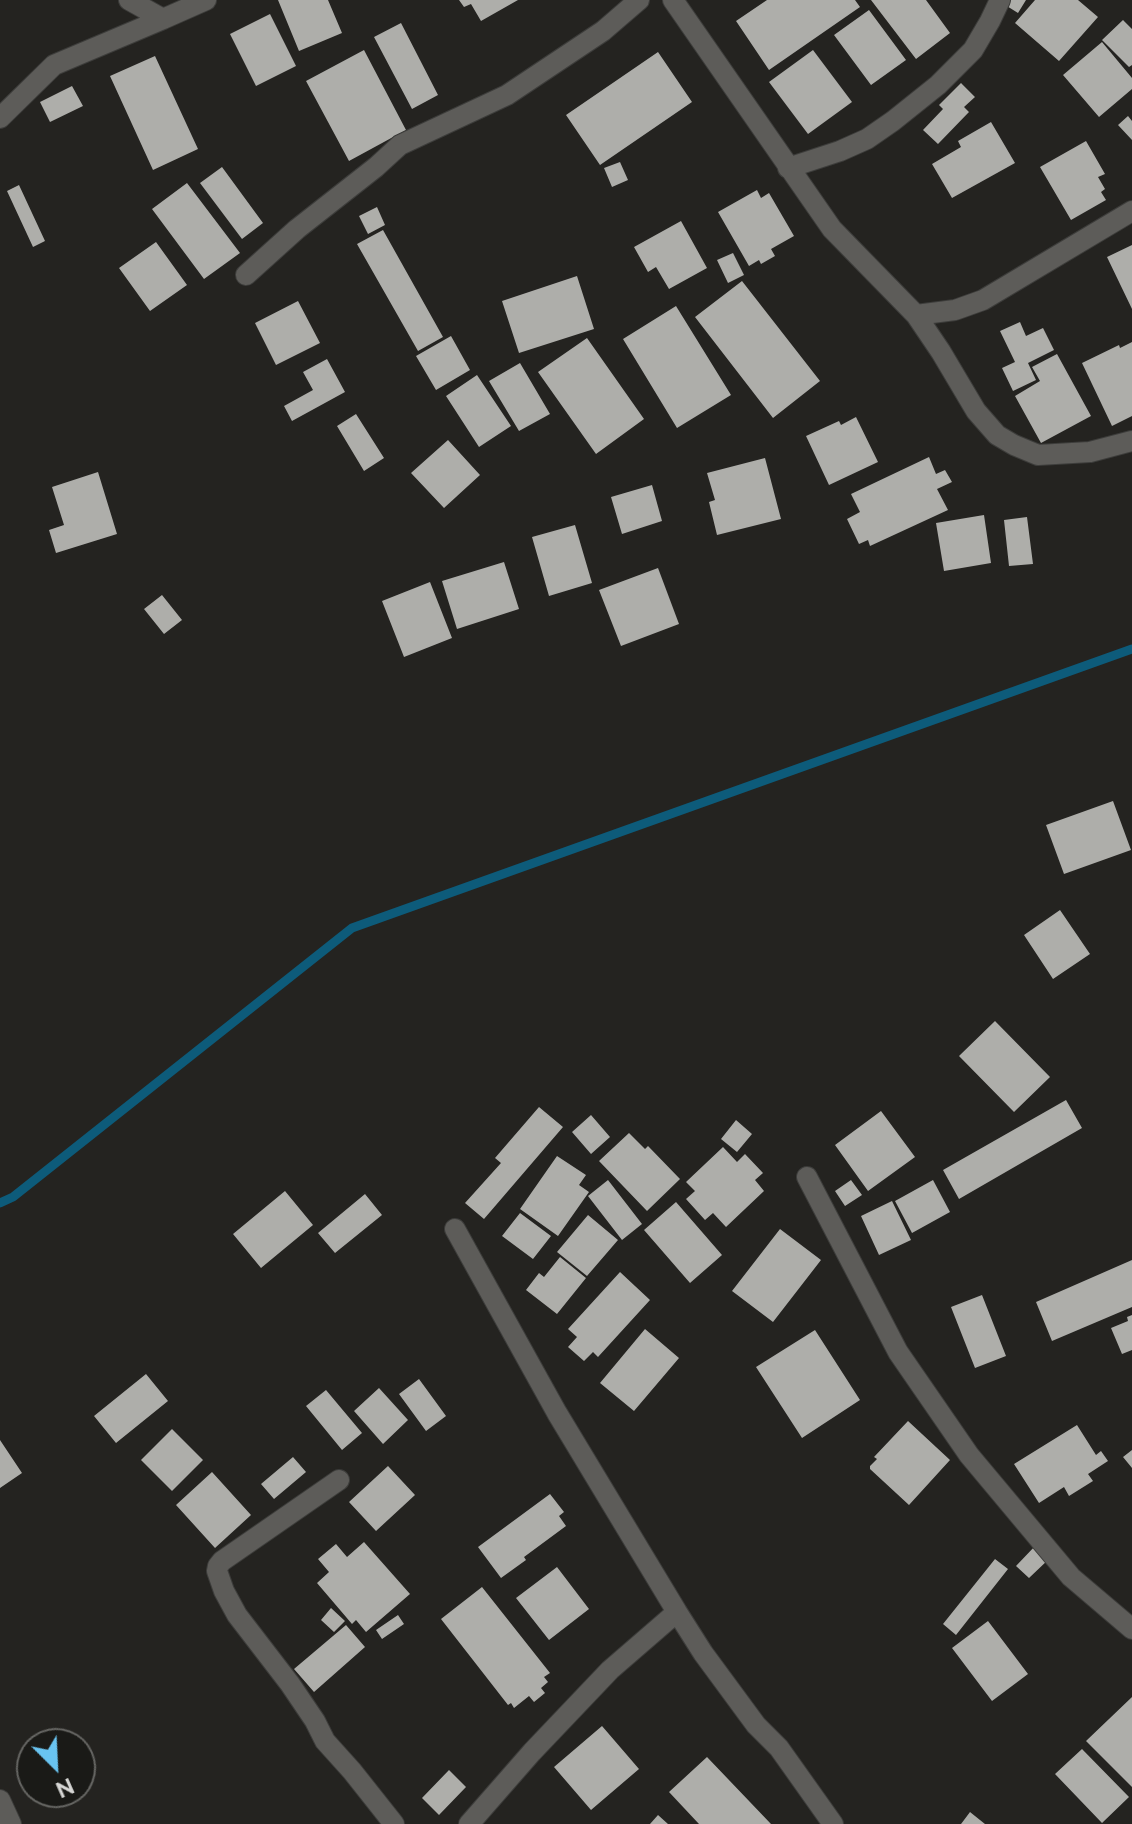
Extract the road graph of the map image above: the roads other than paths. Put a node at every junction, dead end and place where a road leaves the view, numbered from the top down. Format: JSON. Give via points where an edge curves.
{"nodes":[{"id":1,"x":129,"y":0,"type":"edge"},
{"id":2,"x":206,"y":0,"type":"edge"},
{"id":3,"x":639,"y":0,"type":"edge"},
{"id":4,"x":673,"y":0,"type":"edge"},
{"id":5,"x":1000,"y":0,"type":"edge"},
{"id":6,"x":163,"y":19,"type":"junction"},
{"id":7,"x":0,"y":118,"type":"edge"},
{"id":8,"x":788,"y":168,"type":"junction"},
{"id":9,"x":1132,"y":211,"type":"edge"},
{"id":10,"x":246,"y":275,"type":"dead end"},
{"id":11,"x":916,"y":315,"type":"junction"},
{"id":12,"x":1132,"y":441,"type":"edge"},
{"id":13,"x":807,"y":1177,"type":"dead end"},
{"id":14,"x":455,"y":1229,"type":"dead end"},
{"id":15,"x":339,"y":1480,"type":"dead end"},
{"id":16,"x":677,"y":1612,"type":"junction"},
{"id":17,"x":1132,"y":1629,"type":"edge"},
{"id":18,"x":0,"y":1800,"type":"edge"},
{"id":19,"x":11,"y":1824,"type":"edge"},
{"id":20,"x":394,"y":1824,"type":"edge"},
{"id":21,"x":469,"y":1824,"type":"edge"},
{"id":22,"x":833,"y":1824,"type":"edge"}],
"edges":[{"from":1,"to":6,"type":"street"},
{"from":2,"to":6,"type":"street"},
{"from":3,"to":10,"type":"street","via":[[603,31],[507,95],[400,145]]},
{"from":4,"to":8,"type":"street"},
{"from":5,"to":8,"type":"street","via":[[973,50],[893,121],[867,139]]},
{"from":6,"to":7,"type":"street","via":[[54,65]]},
{"from":8,"to":11,"type":"street","via":[[832,229]]},
{"from":9,"to":11,"type":"street","via":[[983,300]]},
{"from":11,"to":12,"type":"street","via":[[976,411],[1014,445],[1038,455],[1090,452]]},
{"from":13,"to":17,"type":"street","via":[[898,1352],[969,1455],[1071,1577]]},
{"from":14,"to":16,"type":"street","via":[[557,1413]]},
{"from":15,"to":20,"type":"street","via":[[222,1561],[217,1571],[237,1615],[325,1741]]},
{"from":16,"to":21,"type":"street","via":[[610,1670]]},
{"from":16,"to":22,"type":"street"},
{"from":18,"to":19,"type":"street"}]}
